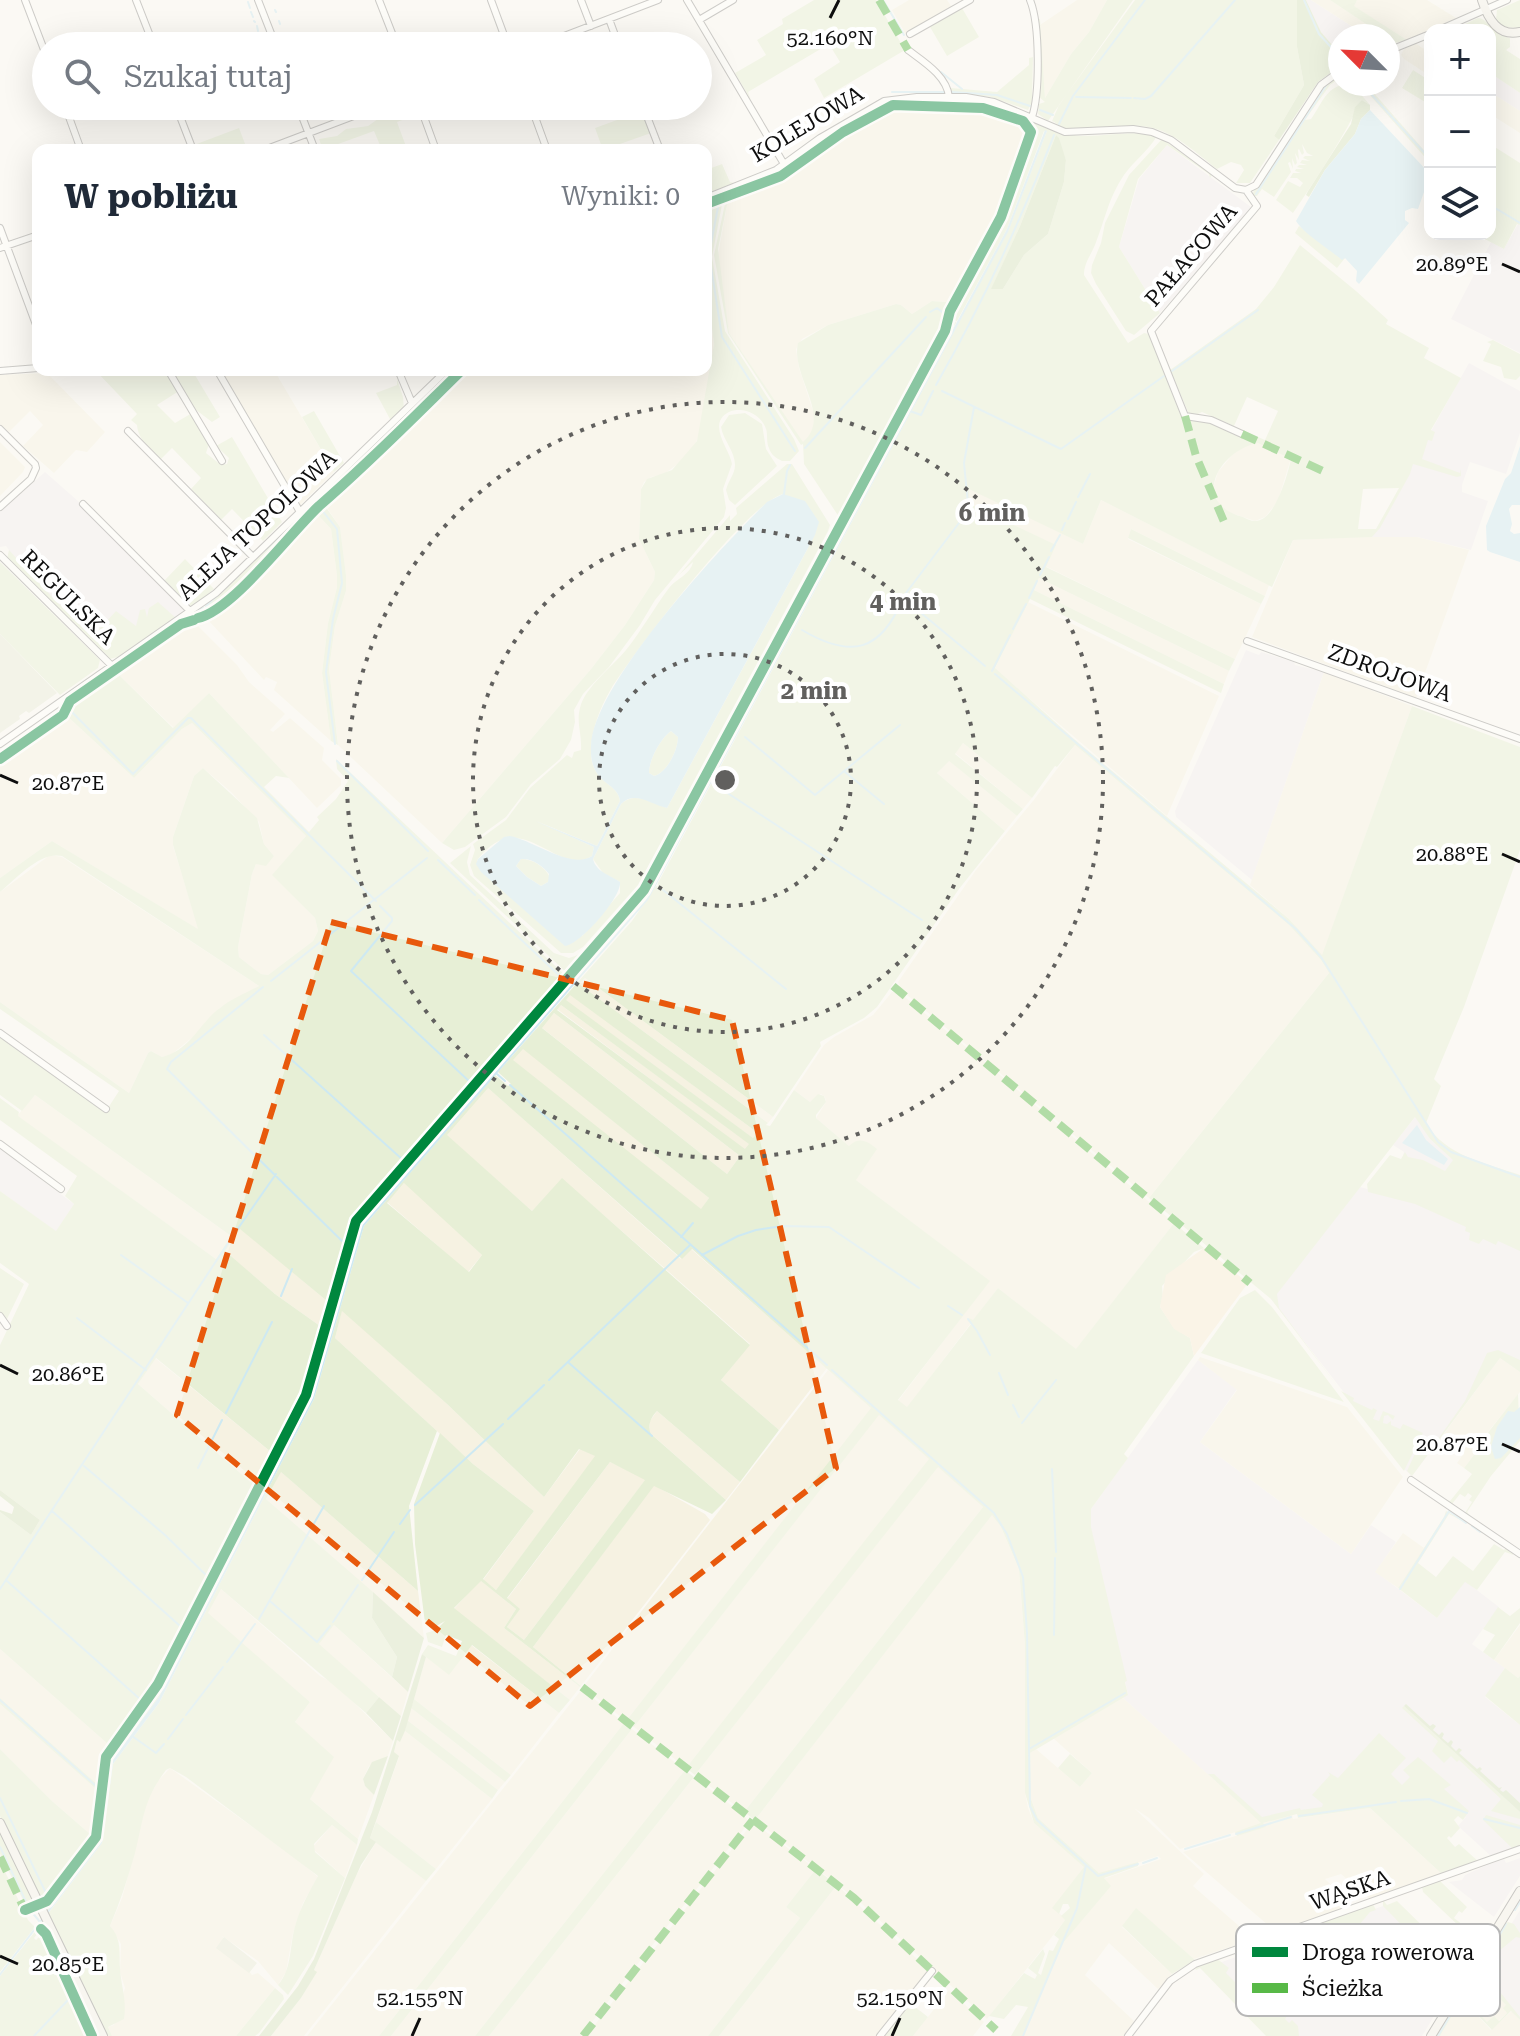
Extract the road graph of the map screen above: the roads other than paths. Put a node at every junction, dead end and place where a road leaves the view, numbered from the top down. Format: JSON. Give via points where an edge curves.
{"nodes":[{"id":1,"x":25,"y":0,"type":"edge"},
{"id":2,"x":136,"y":0,"type":"edge"},
{"id":3,"x":258,"y":0,"type":"edge"},
{"id":4,"x":379,"y":0,"type":"edge"},
{"id":5,"x":491,"y":0,"type":"edge"},
{"id":6,"x":581,"y":0,"type":"edge"},
{"id":7,"x":658,"y":0,"type":"edge"},
{"id":8,"x":687,"y":0,"type":"edge"},
{"id":9,"x":733,"y":0,"type":"edge"},
{"id":10,"x":970,"y":0,"type":"edge"},
{"id":11,"x":1030,"y":0,"type":"edge"},
{"id":12,"x":1507,"y":0,"type":"edge"},
{"id":13,"x":1484,"y":5,"type":"edge"},
{"id":14,"x":609,"y":19,"type":"junction"},
{"id":15,"x":699,"y":20,"type":"junction"},
{"id":16,"x":1450,"y":24,"type":"edge"},
{"id":17,"x":591,"y":26,"type":"junction"},
{"id":18,"x":37,"y":32,"type":"edge"},
{"id":19,"x":149,"y":32,"type":"edge"},
{"id":20,"x":271,"y":32,"type":"edge"},
{"id":21,"x":392,"y":32,"type":"edge"},
{"id":22,"x":503,"y":32,"type":"edge"},
{"id":23,"x":575,"y":32,"type":"edge"},
{"id":24,"x":614,"y":32,"type":"edge"},
{"id":25,"x":706,"y":32,"type":"edge"},
{"id":26,"x":1520,"y":32,"type":"edge"},
{"id":27,"x":910,"y":34,"type":"dead end"},
{"id":28,"x":1424,"y":36,"type":"edge"},
{"id":29,"x":712,"y":42,"type":"edge"},
{"id":30,"x":1400,"y":46,"type":"edge"},
{"id":31,"x":908,"y":50,"type":"dead end"},
{"id":32,"x":1328,"y":80,"type":"edge"},
{"id":33,"x":949,"y":97,"type":"junction"},
{"id":34,"x":1032,"y":117,"type":"junction"},
{"id":35,"x":70,"y":120,"type":"edge"},
{"id":36,"x":181,"y":120,"type":"edge"},
{"id":37,"x":303,"y":120,"type":"edge"},
{"id":38,"x":343,"y":120,"type":"edge"},
{"id":39,"x":425,"y":120,"type":"edge"},
{"id":40,"x":536,"y":120,"type":"edge"},
{"id":41,"x":648,"y":120,"type":"edge"},
{"id":42,"x":308,"y":133,"type":"junction"},
{"id":43,"x":79,"y":144,"type":"edge"},
{"id":44,"x":191,"y":144,"type":"edge"},
{"id":45,"x":280,"y":144,"type":"edge"},
{"id":46,"x":313,"y":144,"type":"edge"},
{"id":47,"x":434,"y":144,"type":"edge"},
{"id":48,"x":545,"y":144,"type":"edge"},
{"id":49,"x":658,"y":144,"type":"edge"},
{"id":50,"x":784,"y":164,"type":"junction"},
{"id":51,"x":1246,"y":190,"type":"junction"},
{"id":52,"x":712,"y":196,"type":"edge"},
{"id":53,"x":0,"y":228,"type":"edge"},
{"id":54,"x":32,"y":237,"type":"edge"},
{"id":55,"x":4,"y":247,"type":"edge"},
{"id":56,"x":32,"y":315,"type":"edge"},
{"id":57,"x":32,"y":368,"type":"edge"},
{"id":58,"x":0,"y":371,"type":"edge"},
{"id":59,"x":172,"y":376,"type":"edge"},
{"id":60,"x":221,"y":376,"type":"edge"},
{"id":61,"x":401,"y":376,"type":"edge"},
{"id":62,"x":441,"y":376,"type":"edge"},
{"id":63,"x":412,"y":403,"type":"junction"},
{"id":64,"x":0,"y":429,"type":"edge"},
{"id":65,"x":128,"y":431,"type":"dead end"},
{"id":66,"x":1242,"y":434,"type":"dead end"},
{"id":67,"x":222,"y":461,"type":"dead end"},
{"id":68,"x":83,"y":504,"type":"dead end"},
{"id":69,"x":0,"y":507,"type":"edge"},
{"id":70,"x":300,"y":512,"type":"junction"},
{"id":71,"x":0,"y":555,"type":"edge"},
{"id":72,"x":253,"y":557,"type":"junction"},
{"id":73,"x":191,"y":612,"type":"junction"},
{"id":74,"x":1247,"y":641,"type":"dead end"},
{"id":75,"x":111,"y":665,"type":"junction"},
{"id":76,"x":1520,"y":739,"type":"edge"},
{"id":77,"x":0,"y":744,"type":"edge"},
{"id":78,"x":0,"y":1033,"type":"edge"},
{"id":79,"x":106,"y":1109,"type":"dead end"},
{"id":80,"x":0,"y":1144,"type":"edge"},
{"id":81,"x":61,"y":1189,"type":"dead end"},
{"id":82,"x":0,"y":1316,"type":"edge"},
{"id":83,"x":7,"y":1326,"type":"dead end"},
{"id":84,"x":1411,"y":1480,"type":"dead end"},
{"id":85,"x":1520,"y":1554,"type":"edge"},
{"id":86,"x":0,"y":1823,"type":"edge"},
{"id":87,"x":1520,"y":1849,"type":"edge"},
{"id":88,"x":1520,"y":1891,"type":"edge"},
{"id":89,"x":1308,"y":1924,"type":"edge"},
{"id":90,"x":1500,"y":1924,"type":"edge"},
{"id":91,"x":1236,"y":1949,"type":"edge"},
{"id":92,"x":932,"y":1971,"type":"dead end"},
{"id":93,"x":1443,"y":2016,"type":"edge"},
{"id":94,"x":103,"y":2036,"type":"edge"},
{"id":95,"x":880,"y":2036,"type":"edge"},
{"id":96,"x":1128,"y":2036,"type":"edge"},
{"id":97,"x":1431,"y":2036,"type":"edge"}],
"edges":[{"from":1,"to":18,"type":"street"},
{"from":2,"to":19,"type":"street"},
{"from":3,"to":20,"type":"street"},
{"from":4,"to":21,"type":"street"},
{"from":5,"to":22,"type":"street"},
{"from":6,"to":17,"type":"street"},
{"from":7,"to":14,"type":"street"},
{"from":8,"to":15,"type":"street"},
{"from":9,"to":15,"type":"street"},
{"from":10,"to":27,"type":"street"},
{"from":11,"to":34,"type":"street","via":[[1037,79]]},
{"from":12,"to":13,"type":"street"},
{"from":13,"to":16,"type":"street"},
{"from":13,"to":26,"type":"street","via":[[1498,29]]},
{"from":14,"to":17,"type":"street"},
{"from":14,"to":24,"type":"street"},
{"from":15,"to":25,"type":"street"},
{"from":17,"to":23,"type":"street"},
{"from":28,"to":30,"type":"street"},
{"from":29,"to":50,"type":"street"},
{"from":31,"to":33,"type":"street","via":[[939,76]]},
{"from":32,"to":51,"type":"street","via":[[1256,185]]},
{"from":33,"to":34,"type":"street","name":"KOLEJOWA","via":[[994,102]]},
{"from":33,"to":50,"type":"street","name":"KOLEJOWA","via":[[887,100]]},
{"from":34,"to":51,"type":"street","name":"KOLEJOWA","via":[[1065,132],[1154,133],[1235,188]]},
{"from":35,"to":43,"type":"street"},
{"from":36,"to":44,"type":"street"},
{"from":37,"to":42,"type":"street"},
{"from":38,"to":42,"type":"street"},
{"from":39,"to":47,"type":"street"},
{"from":40,"to":48,"type":"street"},
{"from":41,"to":49,"type":"street"},
{"from":42,"to":45,"type":"street"},
{"from":42,"to":46,"type":"street"},
{"from":50,"to":52,"type":"street","name":"KOLEJOWA"},
{"from":51,"to":66,"type":"street","name":"PAŁACOWA","via":[[1257,206],[1151,329],[1185,416],[1211,420]]},
{"from":53,"to":55,"type":"street"},
{"from":54,"to":55,"type":"street"},
{"from":55,"to":56,"type":"street"},
{"from":57,"to":58,"type":"street"},
{"from":59,"to":67,"type":"street"},
{"from":60,"to":70,"type":"street"},
{"from":61,"to":63,"type":"street"},
{"from":62,"to":63,"type":"street","name":"ALEJA TOPOLOWA"},
{"from":63,"to":70,"type":"street","name":"ALEJA TOPOLOWA"},
{"from":64,"to":69,"type":"street","via":[[36,468]]},
{"from":65,"to":72,"type":"street"},
{"from":68,"to":73,"type":"street"},
{"from":70,"to":72,"type":"street","name":"ALEJA TOPOLOWA"},
{"from":71,"to":75,"type":"street","name":"REGULSKA"},
{"from":72,"to":73,"type":"street","name":"ALEJA TOPOLOWA"},
{"from":73,"to":75,"type":"street","name":"ALEJA TOPOLOWA"},
{"from":74,"to":76,"type":"street","name":"ZDROJOWA"},
{"from":75,"to":77,"type":"street","name":"ALEJA TOPOLOWA"},
{"from":78,"to":79,"type":"street"},
{"from":80,"to":81,"type":"street"},
{"from":82,"to":83,"type":"street"},
{"from":84,"to":85,"type":"street"},
{"from":86,"to":94,"type":"street"},
{"from":87,"to":89,"type":"street","name":"WĄSKA"},
{"from":88,"to":90,"type":"street"},
{"from":91,"to":96,"type":"street","name":"WĄSKA","via":[[1195,1964],[1170,1981]]},
{"from":92,"to":95,"type":"street"},
{"from":93,"to":97,"type":"street"}]}
